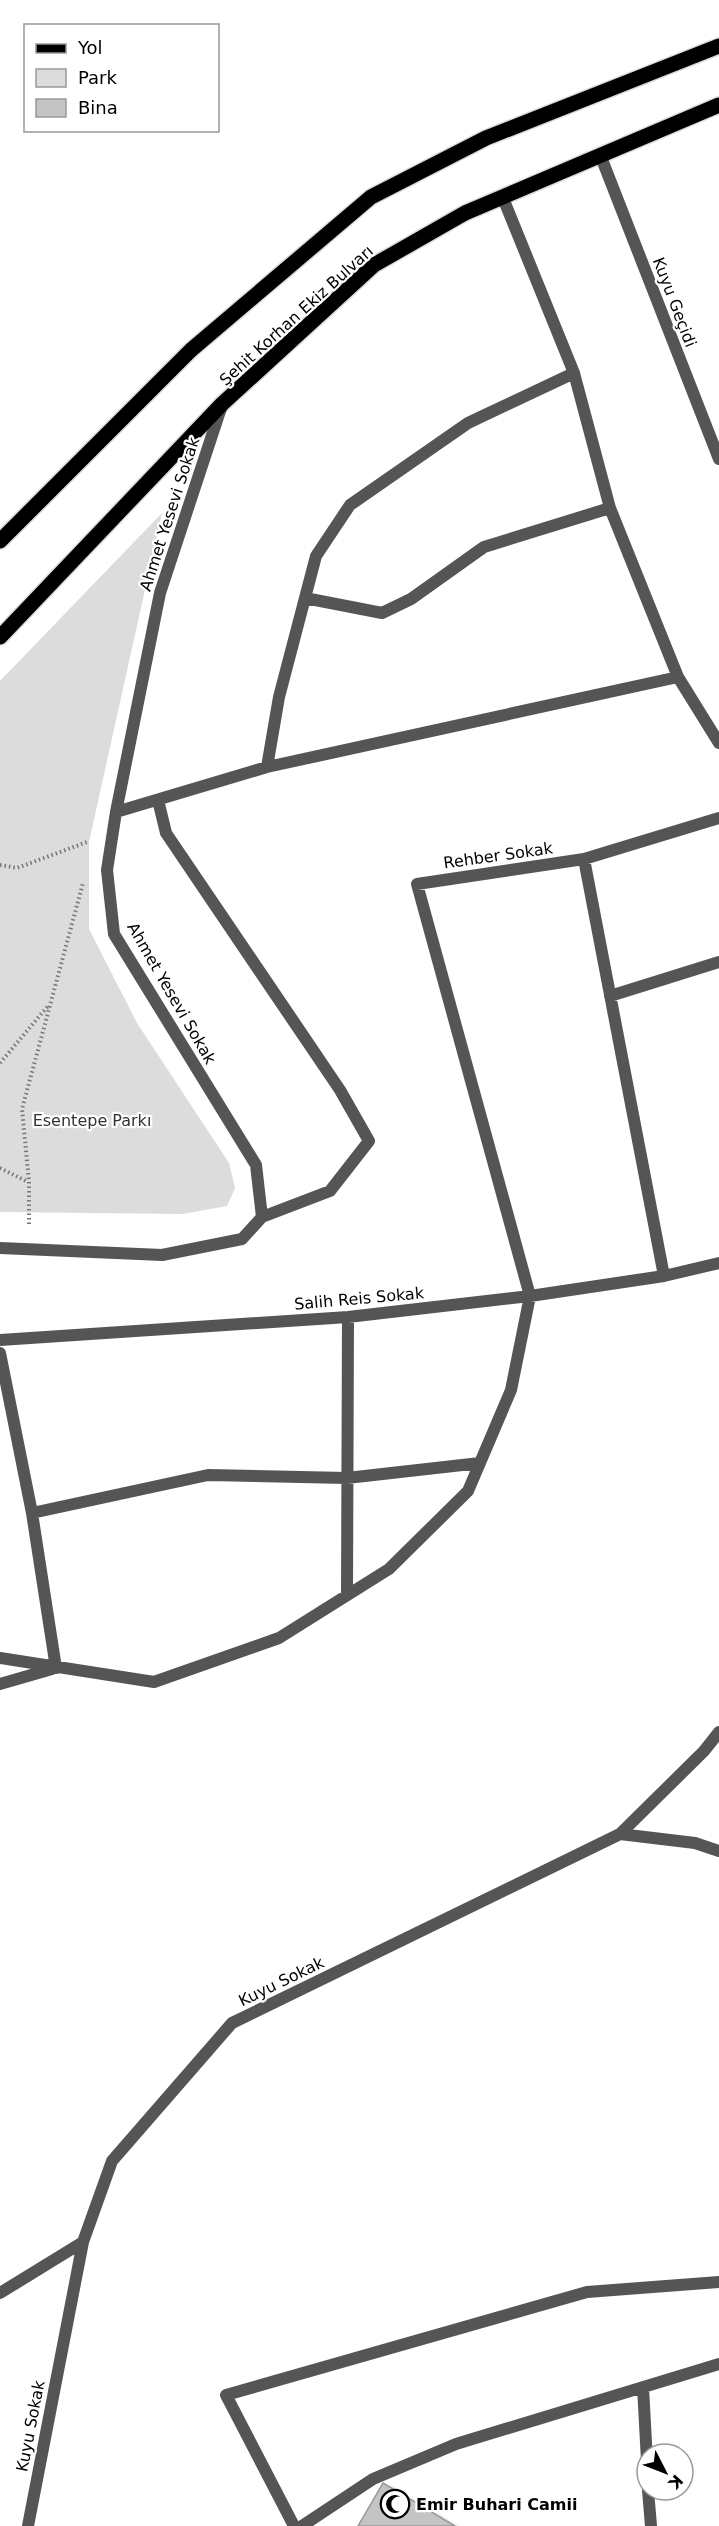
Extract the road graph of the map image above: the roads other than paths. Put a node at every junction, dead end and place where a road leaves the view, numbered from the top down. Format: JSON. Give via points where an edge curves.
{"nodes":[{"id":1,"x":719,"y":46,"type":"edge"},
{"id":2,"x":719,"y":105,"type":"edge"},
{"id":3,"x":601,"y":157,"type":"junction"},
{"id":4,"x":503,"y":198,"type":"junction"},
{"id":5,"x":574,"y":373,"type":"junction"},
{"id":6,"x":222,"y":404,"type":"junction"},
{"id":7,"x":719,"y":459,"type":"edge"},
{"id":8,"x":610,"y":508,"type":"junction"},
{"id":9,"x":0,"y":541,"type":"edge"},
{"id":10,"x":304,"y":598,"type":"junction"},
{"id":11,"x":0,"y":637,"type":"edge"},
{"id":12,"x":678,"y":677,"type":"junction"},
{"id":13,"x":719,"y":743,"type":"edge"},
{"id":14,"x":267,"y":767,"type":"junction"},
{"id":15,"x":159,"y":800,"type":"junction"},
{"id":16,"x":116,"y":812,"type":"junction"},
{"id":17,"x":719,"y":818,"type":"edge"},
{"id":18,"x":584,"y":859,"type":"junction"},
{"id":19,"x":719,"y":962,"type":"edge"},
{"id":20,"x":610,"y":996,"type":"junction"},
{"id":21,"x":262,"y":1217,"type":"junction"},
{"id":22,"x":0,"y":1248,"type":"edge"},
{"id":23,"x":719,"y":1263,"type":"edge"},
{"id":24,"x":664,"y":1276,"type":"junction"},
{"id":25,"x":530,"y":1296,"type":"junction"},
{"id":26,"x":348,"y":1317,"type":"junction"},
{"id":27,"x":0,"y":1340,"type":"edge"},
{"id":28,"x":0,"y":1353,"type":"edge"},
{"id":29,"x":480,"y":1463,"type":"junction"},
{"id":30,"x":347,"y":1478,"type":"junction"},
{"id":31,"x":32,"y":1513,"type":"junction"},
{"id":32,"x":347,"y":1595,"type":"junction"},
{"id":33,"x":0,"y":1658,"type":"edge"},
{"id":34,"x":56,"y":1668,"type":"junction"},
{"id":35,"x":0,"y":1684,"type":"edge"},
{"id":36,"x":719,"y":1732,"type":"edge"},
{"id":37,"x":620,"y":1834,"type":"junction"},
{"id":38,"x":719,"y":1851,"type":"edge"},
{"id":39,"x":83,"y":2242,"type":"junction"},
{"id":40,"x":719,"y":2282,"type":"edge"},
{"id":41,"x":0,"y":2293,"type":"edge"},
{"id":42,"x":719,"y":2364,"type":"edge"},
{"id":43,"x":643,"y":2387,"type":"junction"},
{"id":44,"x":646,"y":2442,"type":"edge"},
{"id":45,"x":649,"y":2502,"type":"edge"},
{"id":46,"x":28,"y":2526,"type":"edge"},
{"id":47,"x":294,"y":2526,"type":"edge"},
{"id":48,"x":303,"y":2526,"type":"edge"},
{"id":49,"x":651,"y":2526,"type":"edge"}],
"edges":[{"from":1,"to":9,"type":"main road","via":[[486,138],[371,197],[191,350]]},
{"from":2,"to":3,"type":"main road","name":"Şehit Korhan Ekiz Bulvarı"},
{"from":3,"to":4,"type":"main road","name":"Şehit Korhan Ekiz Bulvarı"},
{"from":3,"to":7,"type":"street","name":"Kuyu Geçidi"},
{"from":4,"to":5,"type":"street"},
{"from":4,"to":6,"type":"main road","name":"Şehit Korhan Ekiz Bulvarı","via":[[465,213],[374,265]]},
{"from":5,"to":8,"type":"street"},
{"from":5,"to":10,"type":"street","via":[[468,423],[350,506],[316,556]]},
{"from":6,"to":11,"type":"main road","name":"Şehit Korhan Ekiz Bulvarı"},
{"from":6,"to":16,"type":"street","name":"Ahmet Yesevi Sokak","via":[[160,592]]},
{"from":8,"to":10,"type":"street","via":[[484,547],[411,598],[382,613]]},
{"from":8,"to":12,"type":"street"},
{"from":10,"to":14,"type":"street","via":[[279,698]]},
{"from":12,"to":13,"type":"street"},
{"from":12,"to":14,"type":"street"},
{"from":14,"to":15,"type":"street"},
{"from":15,"to":16,"type":"street"},
{"from":15,"to":21,"type":"street","via":[[166,833],[340,1090],[369,1141],[330,1191]]},
{"from":16,"to":21,"type":"street","name":"Ahmet Yesevi Sokak","via":[[107,870],[114,934],[256,1165]]},
{"from":17,"to":18,"type":"street","name":"Rehber Sokak"},
{"from":18,"to":20,"type":"street"},
{"from":18,"to":25,"type":"street","name":"Rehber Sokak","via":[[417,884]]},
{"from":19,"to":20,"type":"street"},
{"from":20,"to":24,"type":"street"},
{"from":21,"to":22,"type":"street","via":[[242,1239],[162,1255]]},
{"from":23,"to":24,"type":"street","name":"Salih Reis Sokak"},
{"from":24,"to":25,"type":"street","name":"Salih Reis Sokak"},
{"from":25,"to":26,"type":"street","name":"Salih Reis Sokak"},
{"from":25,"to":29,"type":"street","via":[[511,1390]]},
{"from":26,"to":27,"type":"street","name":"Salih Reis Sokak"},
{"from":26,"to":30,"type":"street"},
{"from":28,"to":31,"type":"street"},
{"from":29,"to":30,"type":"street"},
{"from":29,"to":32,"type":"street","via":[[468,1491],[389,1569]]},
{"from":30,"to":31,"type":"street","via":[[208,1475]]},
{"from":30,"to":32,"type":"street"},
{"from":31,"to":34,"type":"street"},
{"from":32,"to":34,"type":"street","via":[[279,1638],[154,1682]]},
{"from":33,"to":34,"type":"street"},
{"from":34,"to":35,"type":"street"},
{"from":36,"to":37,"type":"street","name":"Kuyu Sokak"},
{"from":37,"to":38,"type":"street","via":[[694,1843]]},
{"from":37,"to":39,"type":"street","name":"Kuyu Sokak","via":[[232,2023],[112,2161]]},
{"from":39,"to":41,"type":"street"},
{"from":39,"to":46,"type":"street","name":"Kuyu Sokak"},
{"from":40,"to":47,"type":"street","via":[[587,2292],[226,2395]]},
{"from":42,"to":43,"type":"street"},
{"from":43,"to":44,"type":"street"},
{"from":43,"to":48,"type":"street","via":[[456,2444],[373,2479]]},
{"from":45,"to":49,"type":"street"}]}
